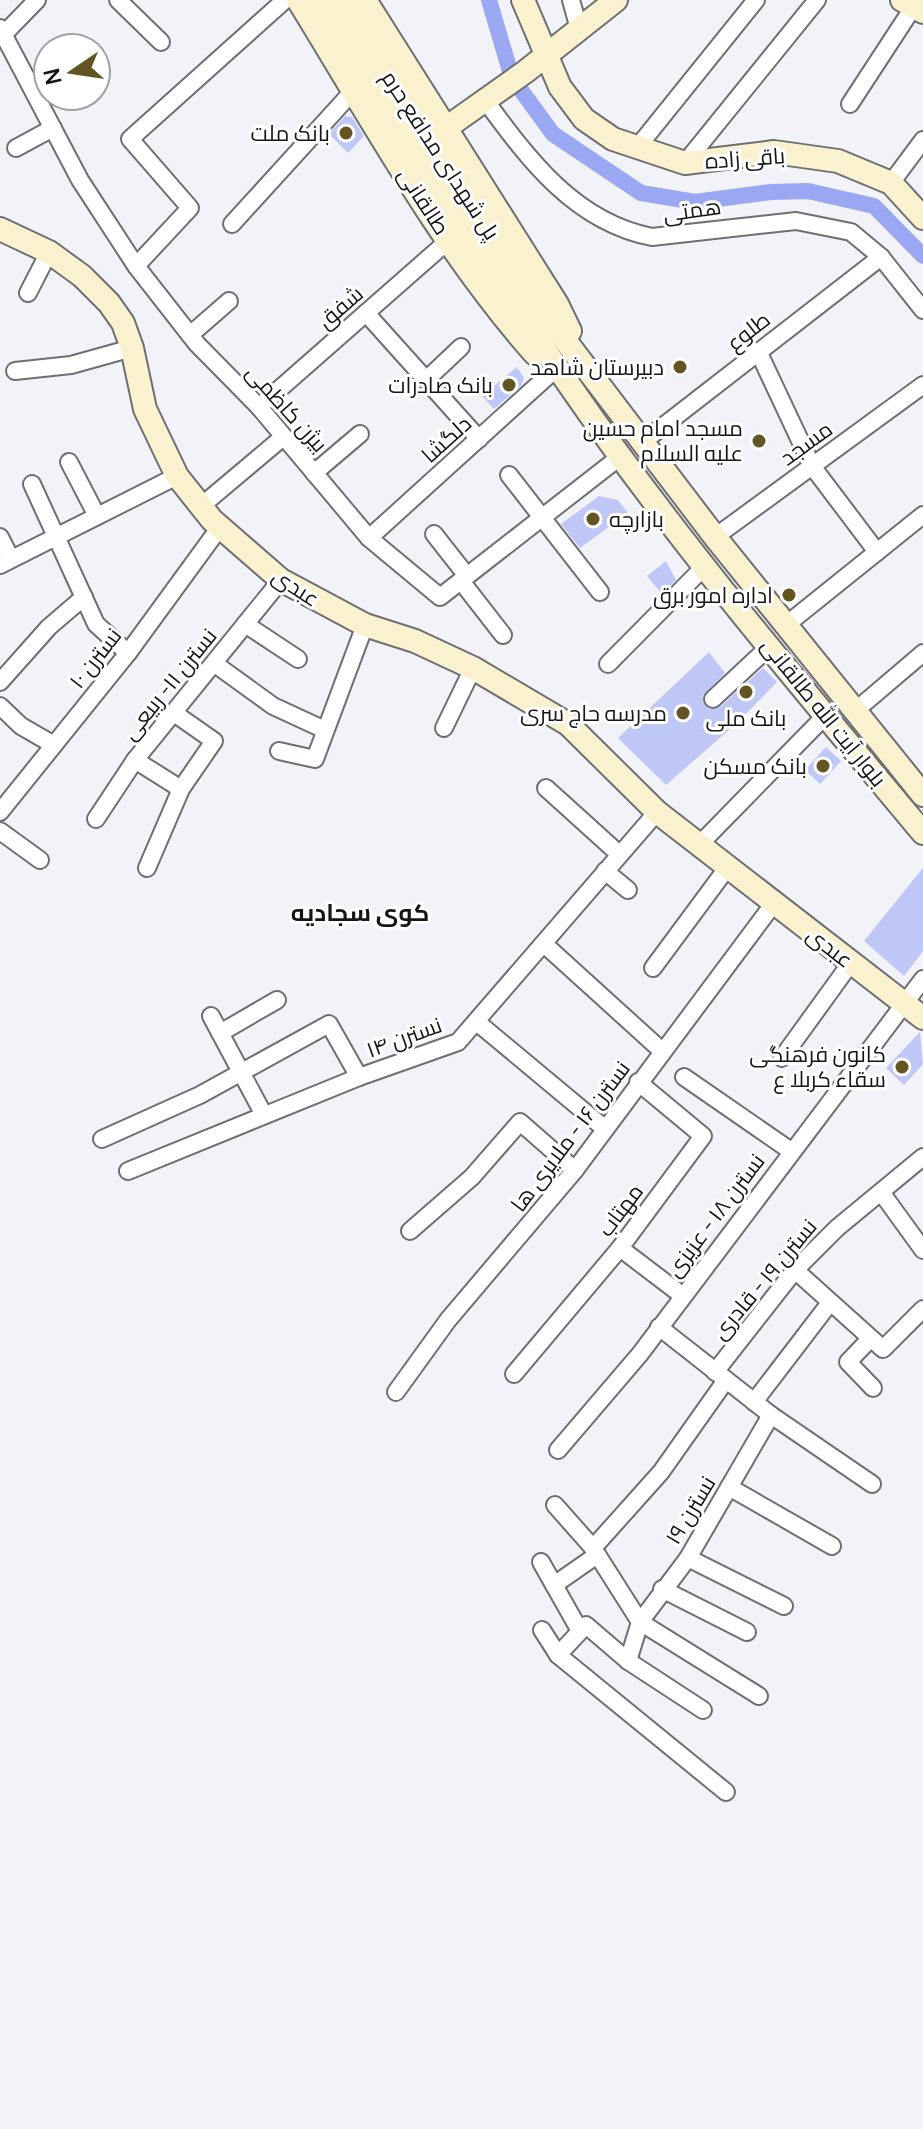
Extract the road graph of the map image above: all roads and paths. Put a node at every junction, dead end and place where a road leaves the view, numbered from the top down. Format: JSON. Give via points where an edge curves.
{"nodes":[{"id":1,"x":37,"y":0,"type":"edge"},
{"id":2,"x":118,"y":0,"type":"edge"},
{"id":3,"x":285,"y":0,"type":"edge"},
{"id":4,"x":298,"y":0,"type":"edge"},
{"id":5,"x":318,"y":0,"type":"edge"},
{"id":6,"x":341,"y":0,"type":"edge"},
{"id":7,"x":365,"y":0,"type":"edge"},
{"id":8,"x":523,"y":0,"type":"edge"},
{"id":9,"x":571,"y":0,"type":"edge"},
{"id":10,"x":616,"y":0,"type":"edge"},
{"id":11,"x":756,"y":0,"type":"edge"},
{"id":12,"x":817,"y":0,"type":"edge"},
{"id":13,"x":913,"y":6,"type":"edge"},
{"id":14,"x":579,"y":29,"type":"junction"},
{"id":15,"x":2,"y":31,"type":"edge"},
{"id":16,"x":161,"y":42,"type":"dead end"},
{"id":17,"x":544,"y":57,"type":"junction"},
{"id":18,"x":354,"y":90,"type":"junction"},
{"id":19,"x":490,"y":96,"type":"junction"},
{"id":20,"x":850,"y":104,"type":"dead end"},
{"id":21,"x":53,"y":128,"type":"junction"},
{"id":22,"x":446,"y":128,"type":"junction"},
{"id":23,"x":923,"y":140,"type":"edge"},
{"id":24,"x":16,"y":148,"type":"dead end"},
{"id":25,"x":636,"y":149,"type":"junction"},
{"id":26,"x":685,"y":163,"type":"junction"},
{"id":27,"x":891,"y":183,"type":"junction"},
{"id":28,"x":923,"y":218,"type":"edge"},
{"id":29,"x":232,"y":224,"type":"dead end"},
{"id":30,"x":0,"y":230,"type":"edge"},
{"id":31,"x":449,"y":240,"type":"junction"},
{"id":32,"x":49,"y":252,"type":"junction"},
{"id":33,"x":881,"y":257,"type":"junction"},
{"id":34,"x":136,"y":266,"type":"junction"},
{"id":35,"x":28,"y":293,"type":"dead end"},
{"id":36,"x":229,"y":301,"type":"dead end"},
{"id":37,"x":923,"y":310,"type":"edge"},
{"id":38,"x":366,"y":313,"type":"junction"},
{"id":39,"x":534,"y":315,"type":"junction"},
{"id":40,"x":190,"y":335,"type":"junction"},
{"id":41,"x":461,"y":347,"type":"dead end"},
{"id":42,"x":132,"y":348,"type":"junction"},
{"id":43,"x":758,"y":351,"type":"junction"},
{"id":44,"x":587,"y":368,"type":"junction"},
{"id":45,"x":15,"y":371,"type":"dead end"},
{"id":46,"x":551,"y":373,"type":"junction"},
{"id":47,"x":426,"y":380,"type":"junction"},
{"id":48,"x":923,"y":385,"type":"edge"},
{"id":49,"x":570,"y":386,"type":"junction"},
{"id":50,"x":259,"y":407,"type":"junction"},
{"id":51,"x":360,"y":434,"type":"dead end"},
{"id":52,"x":282,"y":438,"type":"junction"},
{"id":53,"x":479,"y":439,"type":"junction"},
{"id":54,"x":644,"y":441,"type":"junction"},
{"id":55,"x":621,"y":456,"type":"junction"},
{"id":56,"x":69,"y":462,"type":"dead end"},
{"id":57,"x":812,"y":466,"type":"junction"},
{"id":58,"x":314,"y":473,"type":"junction"},
{"id":59,"x":509,"y":475,"type":"dead end"},
{"id":60,"x":177,"y":476,"type":"junction"},
{"id":61,"x":32,"y":484,"type":"dead end"},
{"id":62,"x":200,"y":507,"type":"junction"},
{"id":63,"x":923,"y":515,"type":"edge"},
{"id":64,"x":97,"y":516,"type":"junction"},
{"id":65,"x":542,"y":518,"type":"junction"},
{"id":66,"x":220,"y":527,"type":"junction"},
{"id":67,"x":434,"y":534,"type":"dead end"},
{"id":68,"x":0,"y":537,"type":"edge"},
{"id":69,"x":54,"y":537,"type":"junction"},
{"id":70,"x":715,"y":537,"type":"junction"},
{"id":71,"x":369,"y":538,"type":"junction"},
{"id":72,"x":877,"y":552,"type":"junction"},
{"id":73,"x":5,"y":562,"type":"edge"},
{"id":74,"x":706,"y":565,"type":"junction"},
{"id":75,"x":464,"y":579,"type":"junction"},
{"id":76,"x":281,"y":580,"type":"junction"},
{"id":77,"x":600,"y":592,"type":"dead end"},
{"id":78,"x":84,"y":597,"type":"junction"},
{"id":79,"x":245,"y":624,"type":"junction"},
{"id":80,"x":365,"y":625,"type":"junction"},
{"id":81,"x":786,"y":625,"type":"junction"},
{"id":82,"x":503,"y":635,"type":"dead end"},
{"id":83,"x":771,"y":645,"type":"junction"},
{"id":84,"x":128,"y":653,"type":"junction"},
{"id":85,"x":923,"y":653,"type":"edge"},
{"id":86,"x":298,"y":659,"type":"dead end"},
{"id":87,"x":215,"y":664,"type":"junction"},
{"id":88,"x":608,"y":664,"type":"dead end"},
{"id":89,"x":473,"y":668,"type":"junction"},
{"id":90,"x":0,"y":682,"type":"edge"},
{"id":91,"x":713,"y":699,"type":"dead end"},
{"id":92,"x":0,"y":706,"type":"edge"},
{"id":93,"x":855,"y":711,"type":"junction"},
{"id":94,"x":174,"y":713,"type":"junction"},
{"id":95,"x":826,"y":715,"type":"junction"},
{"id":96,"x":444,"y":728,"type":"dead end"},
{"id":97,"x":325,"y":730,"type":"junction"},
{"id":98,"x":54,"y":745,"type":"junction"},
{"id":99,"x":279,"y":751,"type":"dead end"},
{"id":100,"x":135,"y":760,"type":"junction"},
{"id":101,"x":546,"y":788,"type":"dead end"},
{"id":102,"x":181,"y":789,"type":"junction"},
{"id":103,"x":923,"y":795,"type":"edge"},
{"id":104,"x":0,"y":812,"type":"edge"},
{"id":105,"x":657,"y":812,"type":"junction"},
{"id":106,"x":96,"y":819,"type":"dead end"},
{"id":107,"x":0,"y":831,"type":"edge"},
{"id":108,"x":923,"y":833,"type":"edge"},
{"id":109,"x":699,"y":845,"type":"junction"},
{"id":110,"x":619,"y":854,"type":"junction"},
{"id":111,"x":40,"y":860,"type":"dead end"},
{"id":112,"x":147,"y":868,"type":"dead end"},
{"id":113,"x":727,"y":868,"type":"junction"},
{"id":114,"x":605,"y":871,"type":"junction"},
{"id":115,"x":628,"y":890,"type":"dead end"},
{"id":116,"x":774,"y":903,"type":"junction"},
{"id":117,"x":544,"y":944,"type":"junction"},
{"id":118,"x":850,"y":964,"type":"junction"},
{"id":119,"x":653,"y":968,"type":"dead end"},
{"id":120,"x":923,"y":979,"type":"edge"},
{"id":121,"x":277,"y":1000,"type":"dead end"},
{"id":122,"x":905,"y":1003,"type":"junction"},
{"id":123,"x":211,"y":1016,"type":"dead end"},
{"id":124,"x":923,"y":1018,"type":"edge"},
{"id":125,"x":478,"y":1023,"type":"junction"},
{"id":126,"x":220,"y":1033,"type":"junction"},
{"id":127,"x":662,"y":1051,"type":"junction"},
{"id":128,"x":782,"y":1058,"type":"dead end"},
{"id":129,"x":241,"y":1072,"type":"junction"},
{"id":130,"x":359,"y":1077,"type":"junction"},
{"id":131,"x":684,"y":1077,"type":"dead end"},
{"id":132,"x":638,"y":1082,"type":"junction"},
{"id":133,"x":264,"y":1115,"type":"junction"},
{"id":134,"x":604,"y":1128,"type":"junction"},
{"id":135,"x":102,"y":1139,"type":"dead end"},
{"id":136,"x":791,"y":1151,"type":"junction"},
{"id":137,"x":923,"y":1157,"type":"edge"},
{"id":138,"x":575,"y":1170,"type":"junction"},
{"id":139,"x":128,"y":1171,"type":"dead end"},
{"id":140,"x":881,"y":1192,"type":"junction"},
{"id":141,"x":410,"y":1231,"type":"dead end"},
{"id":142,"x":620,"y":1248,"type":"junction"},
{"id":143,"x":923,"y":1250,"type":"edge"},
{"id":144,"x":795,"y":1270,"type":"junction"},
{"id":145,"x":683,"y":1296,"type":"junction"},
{"id":146,"x":829,"y":1304,"type":"junction"},
{"id":147,"x":923,"y":1309,"type":"edge"},
{"id":148,"x":659,"y":1327,"type":"junction"},
{"id":149,"x":876,"y":1344,"type":"junction"},
{"id":150,"x":514,"y":1374,"type":"dead end"},
{"id":151,"x":721,"y":1376,"type":"junction"},
{"id":152,"x":873,"y":1388,"type":"dead end"},
{"id":153,"x":396,"y":1392,"type":"dead end"},
{"id":154,"x":754,"y":1402,"type":"junction"},
{"id":155,"x":771,"y":1415,"type":"junction"},
{"id":156,"x":558,"y":1450,"type":"dead end"},
{"id":157,"x":872,"y":1484,"type":"dead end"},
{"id":158,"x":729,"y":1487,"type":"junction"},
{"id":159,"x":555,"y":1505,"type":"dead end"},
{"id":160,"x":832,"y":1546,"type":"dead end"},
{"id":161,"x":595,"y":1551,"type":"junction"},
{"id":162,"x":688,"y":1558,"type":"junction"},
{"id":163,"x":541,"y":1562,"type":"dead end"},
{"id":164,"x":554,"y":1585,"type":"junction"},
{"id":165,"x":662,"y":1589,"type":"junction"},
{"id":166,"x":784,"y":1606,"type":"dead end"},
{"id":167,"x":640,"y":1622,"type":"junction"},
{"id":168,"x":542,"y":1630,"type":"dead end"},
{"id":169,"x":580,"y":1631,"type":"junction"},
{"id":170,"x":747,"y":1632,"type":"dead end"},
{"id":171,"x":607,"y":1642,"type":"junction"},
{"id":172,"x":558,"y":1655,"type":"junction"},
{"id":173,"x":628,"y":1661,"type":"junction"},
{"id":174,"x":759,"y":1696,"type":"dead end"},
{"id":175,"x":703,"y":1710,"type":"dead end"},
{"id":176,"x":726,"y":1792,"type":"dead end"}],
"edges":[{"from":1,"to":15,"type":"street"},
{"from":2,"to":16,"type":"street"},
{"from":3,"to":34,"type":"street","via":[[130,139],[190,208]]},
{"from":4,"to":18,"type":"main road","name":"طالقانی"},
{"from":5,"to":39,"type":"main road","name":"پل شهدای مدافع حرم"},
{"from":6,"to":39,"type":"main road","name":"پل شهدای مدافع حرم"},
{"from":7,"to":22,"type":"main road"},
{"from":8,"to":17,"type":"main road","name":"باقی زاده"},
{"from":9,"to":14,"type":"street"},
{"from":10,"to":14,"type":"main road"},
{"from":11,"to":25,"type":"street"},
{"from":12,"to":26,"type":"street"},
{"from":13,"to":20,"type":"street"},
{"from":14,"to":17,"type":"main road"},
{"from":15,"to":21,"type":"street","name":"بیژن کاظمی"},
{"from":17,"to":19,"type":"main road"},
{"from":17,"to":25,"type":"main road","name":"باقی زاده","via":[[584,119]]},
{"from":18,"to":29,"type":"street"},
{"from":18,"to":31,"type":"main road","name":"طالقانی"},
{"from":19,"to":22,"type":"main road"},
{"from":19,"to":33,"type":"street","name":"همتی","via":[[527,157],[563,194],[631,233],[670,237],[796,221],[851,232]]},
{"from":21,"to":24,"type":"street"},
{"from":21,"to":34,"type":"street","name":"بیژن کاظمی"},
{"from":22,"to":44,"type":"main road","via":[[557,304]]},
{"from":23,"to":27,"type":"street"},
{"from":25,"to":26,"type":"main road","name":"باقی زاده"},
{"from":26,"to":27,"type":"main road","name":"باقی زاده","via":[[774,152],[838,161]]},
{"from":27,"to":28,"type":"main road","name":"باقی زاده"},
{"from":30,"to":32,"type":"main road","name":"عبدی"},
{"from":31,"to":38,"type":"street","name":"شفق"},
{"from":31,"to":46,"type":"main road","name":"طالقانی"},
{"from":32,"to":35,"type":"street"},
{"from":32,"to":42,"type":"main road","name":"عبدی","via":[[109,303]]},
{"from":33,"to":37,"type":"street","name":"همتی"},
{"from":33,"to":43,"type":"street","name":"طلوع"},
{"from":34,"to":40,"type":"street","name":"بیژن کاظمی"},
{"from":36,"to":40,"type":"street"},
{"from":38,"to":47,"type":"street"},
{"from":38,"to":50,"type":"street","name":"شفق"},
{"from":39,"to":44,"type":"main road","name":"بلوار آیت الله طالقانی"},
{"from":39,"to":49,"type":"main road","name":"بلوار آیت الله طالقانی"},
{"from":40,"to":50,"type":"street","name":"بیژن کاظمی"},
{"from":41,"to":47,"type":"street"},
{"from":42,"to":45,"type":"street","via":[[71,365]]},
{"from":42,"to":60,"type":"main road","name":"عبدی","via":[[145,409]]},
{"from":43,"to":54,"type":"street","name":"طلوع"},
{"from":43,"to":57,"type":"street"},
{"from":44,"to":54,"type":"main road","name":"بلوار آیت الله طالقانی"},
{"from":46,"to":49,"type":"main road","name":"طالقانی"},
{"from":46,"to":53,"type":"street","name":"دلگشا"},
{"from":47,"to":53,"type":"street"},
{"from":48,"to":57,"type":"street","name":"مسجد"},
{"from":49,"to":55,"type":"main road","name":"بلوار آیت الله طالقانی"},
{"from":50,"to":52,"type":"street","name":"بیژن کاظمی"},
{"from":51,"to":58,"type":"street"},
{"from":52,"to":58,"type":"street","name":"بیژن کاظمی"},
{"from":52,"to":62,"type":"street"},
{"from":53,"to":71,"type":"street","name":"دلگشا"},
{"from":54,"to":70,"type":"main road","name":"بلوار آیت الله طالقانی"},
{"from":55,"to":65,"type":"street","name":"بیژن کاظمی"},
{"from":55,"to":74,"type":"main road","name":"بلوار آیت الله طالقانی"},
{"from":56,"to":64,"type":"street"},
{"from":57,"to":70,"type":"street","name":"مسجد"},
{"from":57,"to":72,"type":"street"},
{"from":58,"to":71,"type":"street","name":"بیژن کاظمی"},
{"from":59,"to":65,"type":"street"},
{"from":60,"to":62,"type":"main road","name":"عبدی"},
{"from":60,"to":64,"type":"street"},
{"from":61,"to":69,"type":"street"},
{"from":62,"to":66,"type":"main road","name":"عبدی"},
{"from":63,"to":72,"type":"street"},
{"from":64,"to":69,"type":"street"},
{"from":65,"to":75,"type":"street","name":"بیژن کاظمی"},
{"from":65,"to":77,"type":"street"},
{"from":66,"to":76,"type":"main road","name":"عبدی"},
{"from":66,"to":84,"type":"street","name":"نسترن ۱۰"},
{"from":67,"to":75,"type":"street"},
{"from":68,"to":73,"type":"street"},
{"from":69,"to":73,"type":"street"},
{"from":69,"to":78,"type":"street"},
{"from":70,"to":81,"type":"main road","name":"بلوار آیت الله طالقانی"},
{"from":71,"to":75,"type":"street","name":"بیژن کاظمی","via":[[440,597]]},
{"from":72,"to":81,"type":"street"},
{"from":74,"to":83,"type":"main road","name":"بلوار آیت الله طالقانی"},
{"from":74,"to":88,"type":"street"},
{"from":75,"to":82,"type":"street"},
{"from":76,"to":79,"type":"street","name":"نسترن ۱۱- ربیعی"},
{"from":76,"to":80,"type":"main road","name":"عبدی"},
{"from":78,"to":84,"type":"street","via":[[96,624]]},
{"from":78,"to":90,"type":"street"},
{"from":79,"to":86,"type":"street"},
{"from":79,"to":87,"type":"street","name":"نسترن ۱۱- ربیعی"},
{"from":80,"to":89,"type":"main road","name":"عبدی"},
{"from":80,"to":97,"type":"street"},
{"from":81,"to":93,"type":"main road","name":"بلوار آیت الله طالقانی"},
{"from":83,"to":91,"type":"street"},
{"from":83,"to":95,"type":"main road","name":"بلوار آیت الله طالقانی"},
{"from":84,"to":98,"type":"street","name":"نسترن ۱۰"},
{"from":85,"to":93,"type":"street"},
{"from":87,"to":94,"type":"street","name":"نسترن ۱۱- ربیعی"},
{"from":87,"to":97,"type":"street","via":[[273,706]]},
{"from":89,"to":96,"type":"street"},
{"from":89,"to":105,"type":"main road","name":"عبدی","via":[[568,724]]},
{"from":92,"to":98,"type":"street"},
{"from":93,"to":103,"type":"main road","name":"بلوار آیت الله طالقانی"},
{"from":94,"to":100,"type":"street","name":"نسترن ۱۱- ربیعی"},
{"from":94,"to":102,"type":"street","via":[[214,741]]},
{"from":95,"to":108,"type":"main road","name":"بلوار آیت الله طالقانی"},
{"from":95,"to":109,"type":"street"},
{"from":97,"to":99,"type":"street","via":[[315,759]]},
{"from":98,"to":104,"type":"street","name":"نسترن ۱۰"},
{"from":100,"to":102,"type":"street"},
{"from":100,"to":106,"type":"street","name":"نسترن ۱۱- ربیعی"},
{"from":101,"to":110,"type":"street"},
{"from":102,"to":112,"type":"street"},
{"from":105,"to":109,"type":"main road","name":"عبدی"},
{"from":105,"to":110,"type":"street","name":"نسترن ۱۴"},
{"from":107,"to":111,"type":"street"},
{"from":109,"to":113,"type":"main road","name":"عبدی"},
{"from":110,"to":114,"type":"street","name":"نسترن ۱۴"},
{"from":113,"to":116,"type":"main road","name":"عبدی"},
{"from":113,"to":119,"type":"street"},
{"from":114,"to":115,"type":"street"},
{"from":114,"to":117,"type":"street","name":"نسترن ۱۴"},
{"from":116,"to":118,"type":"main road","name":"عبدی"},
{"from":116,"to":127,"type":"street","name":"نسترن ۱۶ - ملایری ها"},
{"from":117,"to":125,"type":"street","name":"نسترن ۱۴"},
{"from":117,"to":127,"type":"street"},
{"from":118,"to":122,"type":"main road","name":"عبدی"},
{"from":118,"to":128,"type":"street"},
{"from":120,"to":122,"type":"street","name":"نسترن ۱۸ - عزیزی"},
{"from":121,"to":126,"type":"street"},
{"from":122,"to":124,"type":"main road","name":"عبدی"},
{"from":122,"to":136,"type":"street","name":"نسترن ۱۸ - عزیزی"},
{"from":123,"to":126,"type":"street"},
{"from":125,"to":130,"type":"street","name":"نسترن ۱۴","via":[[458,1042]]},
{"from":125,"to":134,"type":"street"},
{"from":126,"to":129,"type":"street"},
{"from":127,"to":132,"type":"street","name":"نسترن ۱۶ - ملایری ها"},
{"from":129,"to":130,"type":"street","via":[[329,1024]]},
{"from":129,"to":133,"type":"street"},
{"from":129,"to":135,"type":"street"},
{"from":130,"to":133,"type":"street","name":"نسترن ۱۴"},
{"from":131,"to":136,"type":"street"},
{"from":132,"to":134,"type":"street","name":"نسترن ۱۶ - ملایری ها"},
{"from":132,"to":142,"type":"street","name":"مهتاب","via":[[703,1136]]},
{"from":133,"to":139,"type":"street","name":"نسترن ۱۴"},
{"from":134,"to":138,"type":"street","name":"نسترن ۱۶ - ملایری ها"},
{"from":136,"to":145,"type":"street","name":"نسترن ۱۸ - عزیزی"},
{"from":137,"to":140,"type":"street","name":"نسترن ۱۹ - قادری"},
{"from":138,"to":141,"type":"street","via":[[520,1122],[472,1177]]},
{"from":138,"to":153,"type":"street","name":"نسترن ۱۶ - ملایری ها","via":[[448,1320]]},
{"from":140,"to":143,"type":"street"},
{"from":140,"to":144,"type":"street","name":"نسترن ۱۹ - قادری"},
{"from":142,"to":145,"type":"street"},
{"from":142,"to":150,"type":"street","name":"مهتاب"},
{"from":144,"to":146,"type":"street"},
{"from":144,"to":151,"type":"street","name":"نسترن ۱۹ - قادری"},
{"from":145,"to":148,"type":"street","name":"نسترن ۱۸ - عزیزی"},
{"from":146,"to":149,"type":"street"},
{"from":146,"to":154,"type":"street"},
{"from":147,"to":149,"type":"street"},
{"from":148,"to":151,"type":"street"},
{"from":148,"to":156,"type":"street","name":"نسترن ۱۸ - عزیزی"},
{"from":149,"to":152,"type":"street","via":[[848,1362]]},
{"from":151,"to":154,"type":"street"},
{"from":151,"to":161,"type":"street","name":"نسترن ۱۹ - قادری","via":[[661,1472]]},
{"from":154,"to":155,"type":"street"},
{"from":155,"to":157,"type":"street"},
{"from":155,"to":158,"type":"street","name":"نسترن ۱۹"},
{"from":158,"to":160,"type":"street"},
{"from":158,"to":162,"type":"street","name":"نسترن ۱۹"},
{"from":159,"to":161,"type":"street"},
{"from":161,"to":164,"type":"street","name":"نسترن ۱۹ - قادری"},
{"from":161,"to":167,"type":"street"},
{"from":162,"to":165,"type":"street","name":"نسترن ۱۹"},
{"from":162,"to":166,"type":"street"},
{"from":163,"to":164,"type":"street"},
{"from":164,"to":169,"type":"street"},
{"from":165,"to":167,"type":"street","name":"نسترن ۱۹"},
{"from":165,"to":170,"type":"street"},
{"from":167,"to":171,"type":"street","name":"نسترن ۱۹"},
{"from":167,"to":173,"type":"street","name":"نسترن ۱۹"},
{"from":167,"to":174,"type":"street"},
{"from":168,"to":172,"type":"street"},
{"from":169,"to":171,"type":"street","via":[[586,1625]]},
{"from":169,"to":172,"type":"street"},
{"from":171,"to":173,"type":"street"},
{"from":172,"to":176,"type":"street"},
{"from":173,"to":175,"type":"street"}]}
